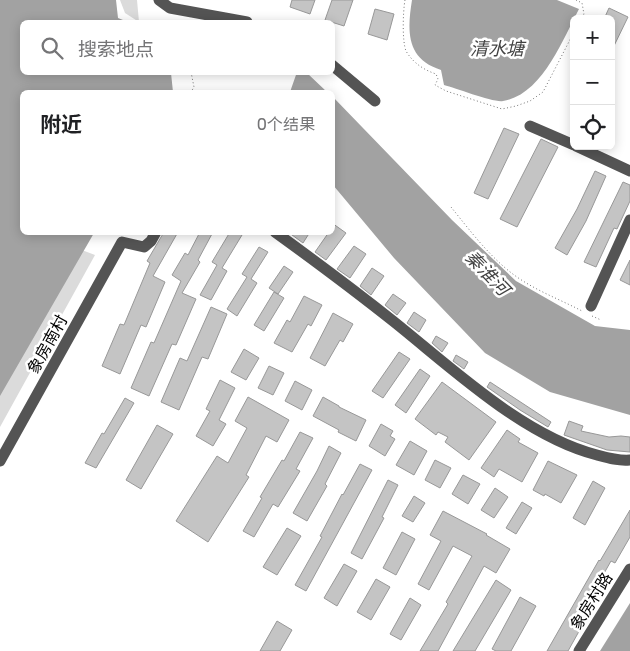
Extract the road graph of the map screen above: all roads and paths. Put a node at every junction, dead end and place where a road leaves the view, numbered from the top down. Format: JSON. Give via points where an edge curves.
{"nodes":[{"id":1,"x":159,"y":0,"type":"edge"},
{"id":2,"x":405,"y":0,"type":"edge"},
{"id":3,"x":576,"y":0,"type":"edge"},
{"id":4,"x":583,"y":15,"type":"edge"},
{"id":5,"x":237,"y":20,"type":"edge"},
{"id":6,"x":570,"y":40,"type":"edge"},
{"id":7,"x":335,"y":68,"type":"edge"},
{"id":8,"x":192,"y":75,"type":"edge"},
{"id":9,"x":192,"y":90,"type":"edge"},
{"id":10,"x":375,"y":101,"type":"dead end"},
{"id":11,"x":530,"y":126,"type":"dead end"},
{"id":12,"x":570,"y":144,"type":"edge"},
{"id":13,"x":584,"y":150,"type":"edge"},
{"id":14,"x":630,"y":170,"type":"edge"},
{"id":15,"x":451,"y":207,"type":"dead end"},
{"id":16,"x":630,"y":220,"type":"edge"},
{"id":17,"x":154,"y":235,"type":"edge"},
{"id":18,"x":279,"y":235,"type":"edge"},
{"id":19,"x":589,"y":311,"type":"junction"},
{"id":20,"x":601,"y":320,"type":"dead end"},
{"id":21,"x":630,"y":460,"type":"edge"},
{"id":22,"x":0,"y":461,"type":"edge"},
{"id":23,"x":630,"y":569,"type":"edge"},
{"id":24,"x":579,"y":651,"type":"edge"}],
"edges":[{"from":1,"to":5,"type":"street","via":[[170,8]]},
{"from":2,"to":6,"type":"path","via":[[406,50],[420,68],[436,74],[435,85],[502,109],[530,101],[544,92]]},
{"from":3,"to":4,"type":"path","via":[[582,3]]},
{"from":7,"to":10,"type":"street"},
{"from":8,"to":9,"type":"path"},
{"from":11,"to":12,"type":"street"},
{"from":13,"to":14,"type":"street"},
{"from":15,"to":19,"type":"path","via":[[498,261],[523,281]]},
{"from":16,"to":19,"type":"street"},
{"from":17,"to":22,"type":"street","name":"象房南村","via":[[144,247],[122,242]]},
{"from":18,"to":21,"type":"street","via":[[480,391],[538,431],[580,451],[619,461]]},
{"from":19,"to":20,"type":"path"},
{"from":23,"to":24,"type":"street","name":"象房村路"}]}
